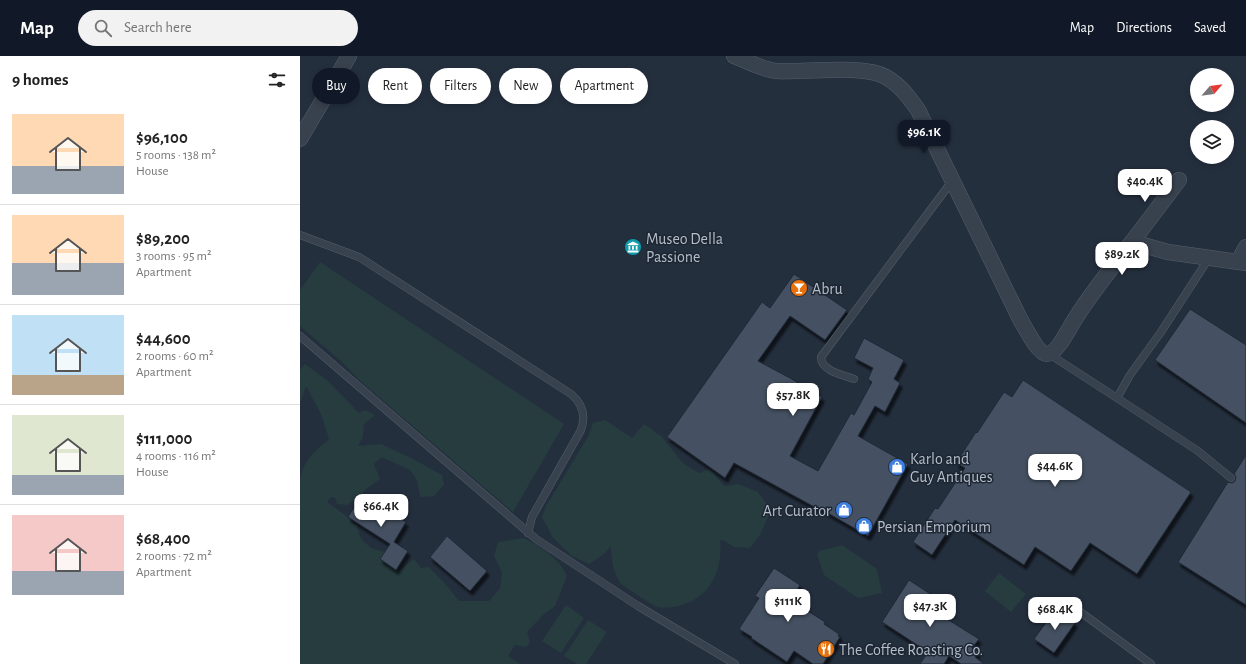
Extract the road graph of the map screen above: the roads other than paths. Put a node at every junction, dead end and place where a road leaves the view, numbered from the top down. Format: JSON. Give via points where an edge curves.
{"nodes":[{"id":1,"x":349,"y":56,"type":"edge"},
{"id":2,"x":734,"y":56,"type":"edge"},
{"id":3,"x":300,"y":139,"type":"edge"},
{"id":4,"x":1179,"y":180,"type":"dead end"},
{"id":5,"x":953,"y":181,"type":"junction"},
{"id":6,"x":300,"y":234,"type":"edge"},
{"id":7,"x":1132,"y":242,"type":"junction"},
{"id":8,"x":1246,"y":247,"type":"edge"},
{"id":9,"x":1210,"y":258,"type":"junction"},
{"id":10,"x":1242,"y":262,"type":"edge"},
{"id":11,"x":300,"y":336,"type":"edge"},
{"id":12,"x":1050,"y":354,"type":"junction"},
{"id":13,"x":854,"y":379,"type":"dead end"},
{"id":14,"x":1117,"y":398,"type":"junction"},
{"id":15,"x":1231,"y":478,"type":"dead end"},
{"id":16,"x":528,"y":533,"type":"junction"},
{"id":17,"x":1071,"y":604,"type":"dead end"},
{"id":18,"x":734,"y":664,"type":"edge"},
{"id":19,"x":1151,"y":664,"type":"edge"}],
"edges":[{"from":1,"to":3,"type":"street"},
{"from":2,"to":5,"type":"street","via":[[776,71],[854,71],[886,77],[906,94],[918,110]]},
{"from":4,"to":7,"type":"street"},
{"from":5,"to":12,"type":"street","via":[[1020,319],[1038,348]]},
{"from":5,"to":13,"type":"lane","via":[[821,356],[821,361],[826,367]]},
{"from":6,"to":16,"type":"lane","via":[[359,257],[571,394],[580,403],[584,416],[583,423],[532,518]]},
{"from":7,"to":9,"type":"street","via":[[1168,252]]},
{"from":7,"to":12,"type":"street"},
{"from":8,"to":10,"type":"street"},
{"from":9,"to":10,"type":"street"},
{"from":9,"to":14,"type":"lane"},
{"from":11,"to":16,"type":"lane"},
{"from":12,"to":14,"type":"lane"},
{"from":14,"to":15,"type":"lane","via":[[1198,451]]},
{"from":16,"to":18,"type":"lane","via":[[638,606]]},
{"from":17,"to":19,"type":"lane"}]}
